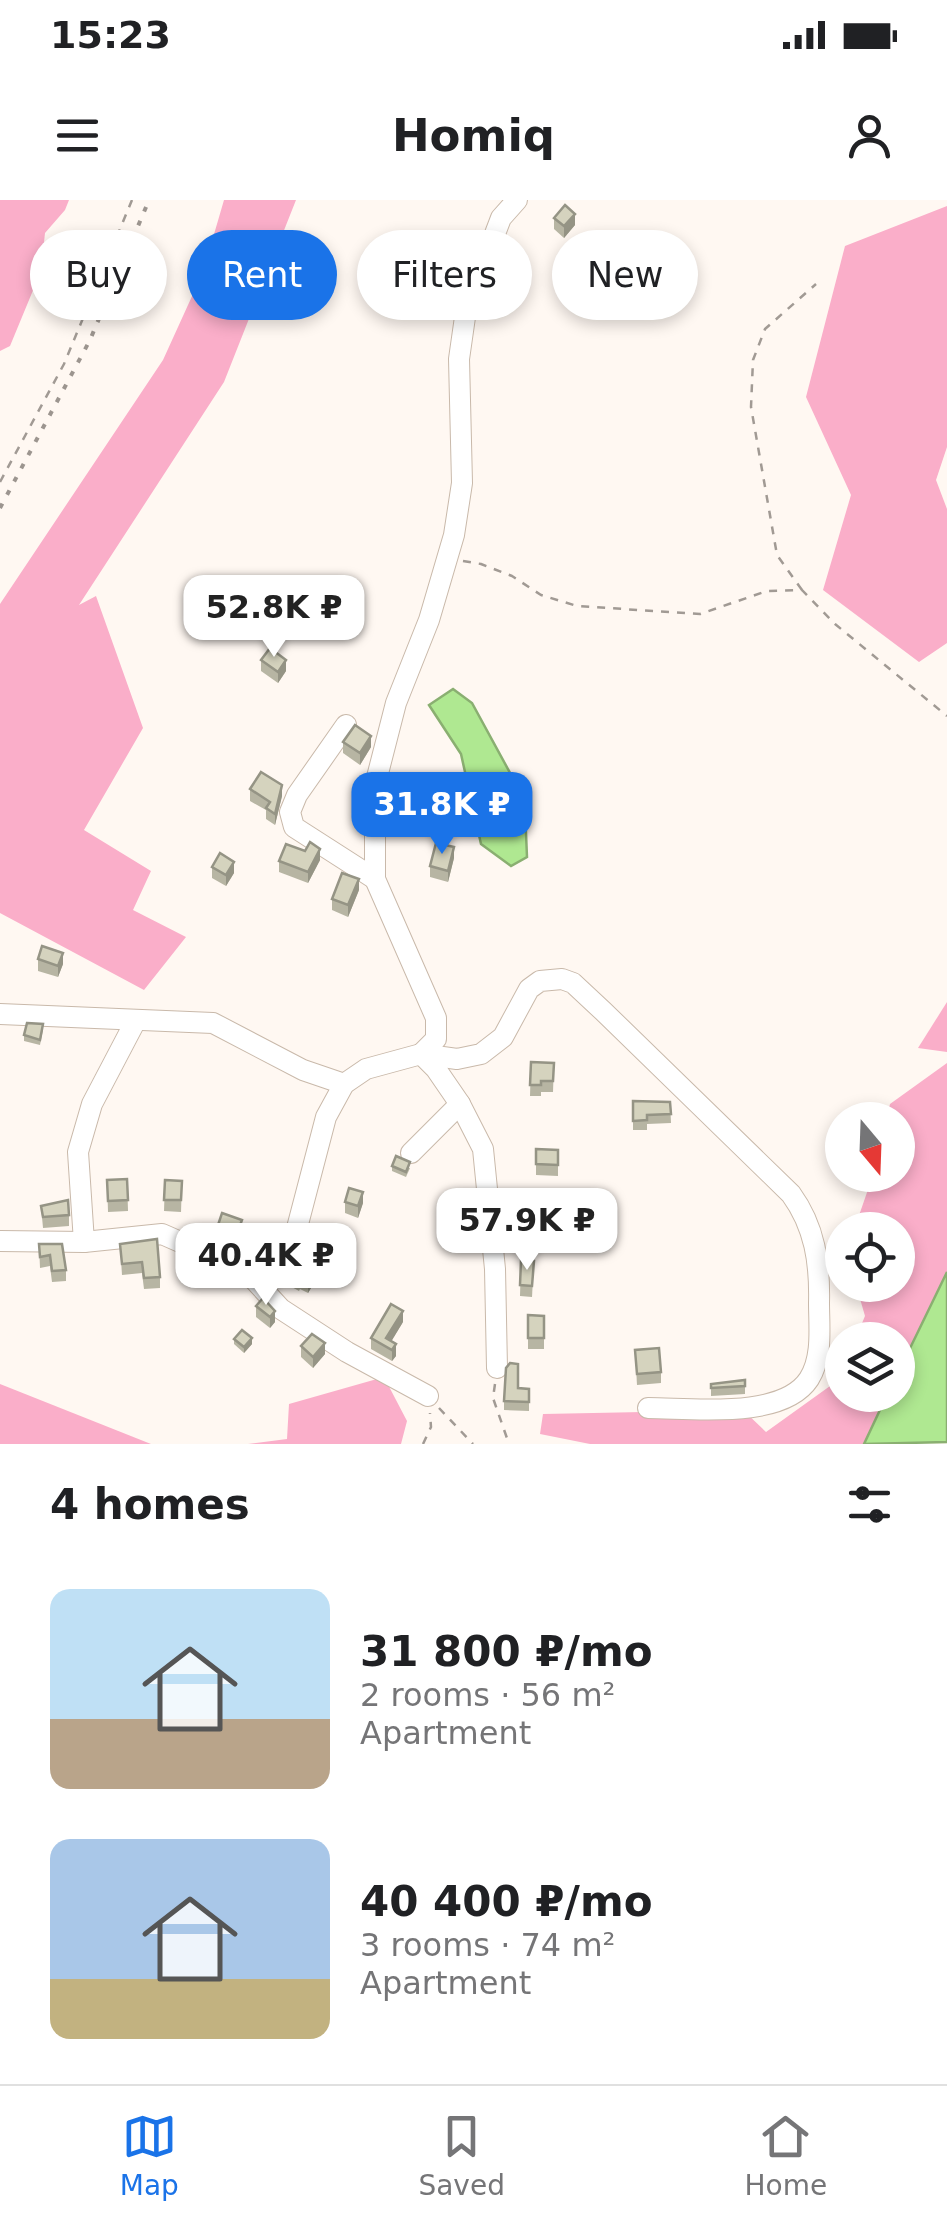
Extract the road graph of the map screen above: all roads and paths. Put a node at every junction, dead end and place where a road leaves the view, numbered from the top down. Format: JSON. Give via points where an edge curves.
{"nodes":[{"id":1,"x":132,"y":200,"type":"edge"},
{"id":2,"x":517,"y":200,"type":"edge"},
{"id":3,"x":816,"y":284,"type":"dead end"},
{"id":4,"x":0,"y":482,"type":"edge"},
{"id":5,"x":447,"y":560,"type":"junction"},
{"id":6,"x":802,"y":590,"type":"junction"},
{"id":7,"x":947,"y":716,"type":"edge"},
{"id":8,"x":346,"y":725,"type":"dead end"},
{"id":9,"x":375,"y":879,"type":"junction"},
{"id":10,"x":0,"y":1014,"type":"edge"},
{"id":11,"x":135,"y":1022,"type":"junction"},
{"id":12,"x":421,"y":1054,"type":"junction"},
{"id":13,"x":344,"y":1084,"type":"junction"},
{"id":14,"x":460,"y":1104,"type":"junction"},
{"id":15,"x":411,"y":1153,"type":"dead end"},
{"id":16,"x":0,"y":1241,"type":"edge"},
{"id":17,"x":84,"y":1242,"type":"junction"},
{"id":18,"x":246,"y":1271,"type":"junction"},
{"id":19,"x":498,"y":1368,"type":"joint"},
{"id":20,"x":428,"y":1396,"type":"junction"},
{"id":21,"x":648,"y":1408,"type":"dead end"},
{"id":22,"x":423,"y":1444,"type":"edge"},
{"id":23,"x":473,"y":1444,"type":"edge"},
{"id":24,"x":509,"y":1444,"type":"edge"}],
"edges":[{"from":1,"to":4,"type":"path","via":[[64,364]]},
{"from":2,"to":5,"type":"street","via":[[501,218],[466,310],[459,360],[462,483]]},
{"from":3,"to":6,"type":"path","via":[[764,329],[753,360],[751,406],[777,555]]},
{"from":5,"to":6,"type":"path","via":[[482,564],[541,596],[576,606],[700,614],[767,591]]},
{"from":5,"to":9,"type":"street","via":[[396,702],[375,785]]},
{"from":6,"to":7,"type":"path"},
{"from":8,"to":9,"type":"street","via":[[290,812],[294,827]]},
{"from":9,"to":12,"type":"street","via":[[436,1018],[436,1039]]},
{"from":10,"to":11,"type":"street"},
{"from":11,"to":13,"type":"street","via":[[214,1023]]},
{"from":11,"to":17,"type":"street","via":[[92,1104],[78,1152]]},
{"from":12,"to":13,"type":"street","via":[[366,1069]]},
{"from":12,"to":14,"type":"street"},
{"from":12,"to":21,"type":"street","via":[[481,1054],[503,1037],[530,989],[562,979],[603,1011],[804,1211],[817,1247],[819,1288],[818,1352],[810,1376],[785,1399],[757,1407]]},
{"from":13,"to":18,"type":"street","via":[[326,1117],[292,1247],[272,1264]]},
{"from":14,"to":15,"type":"street"},
{"from":14,"to":19,"type":"street","via":[[482,1149]]},
{"from":16,"to":17,"type":"street"},
{"from":17,"to":18,"type":"street","via":[[162,1234]]},
{"from":18,"to":20,"type":"street","via":[[281,1309]]},
{"from":19,"to":24,"type":"path","via":[[493,1398]]},
{"from":20,"to":22,"type":"path","via":[[431,1427]]},
{"from":20,"to":23,"type":"path"}]}
